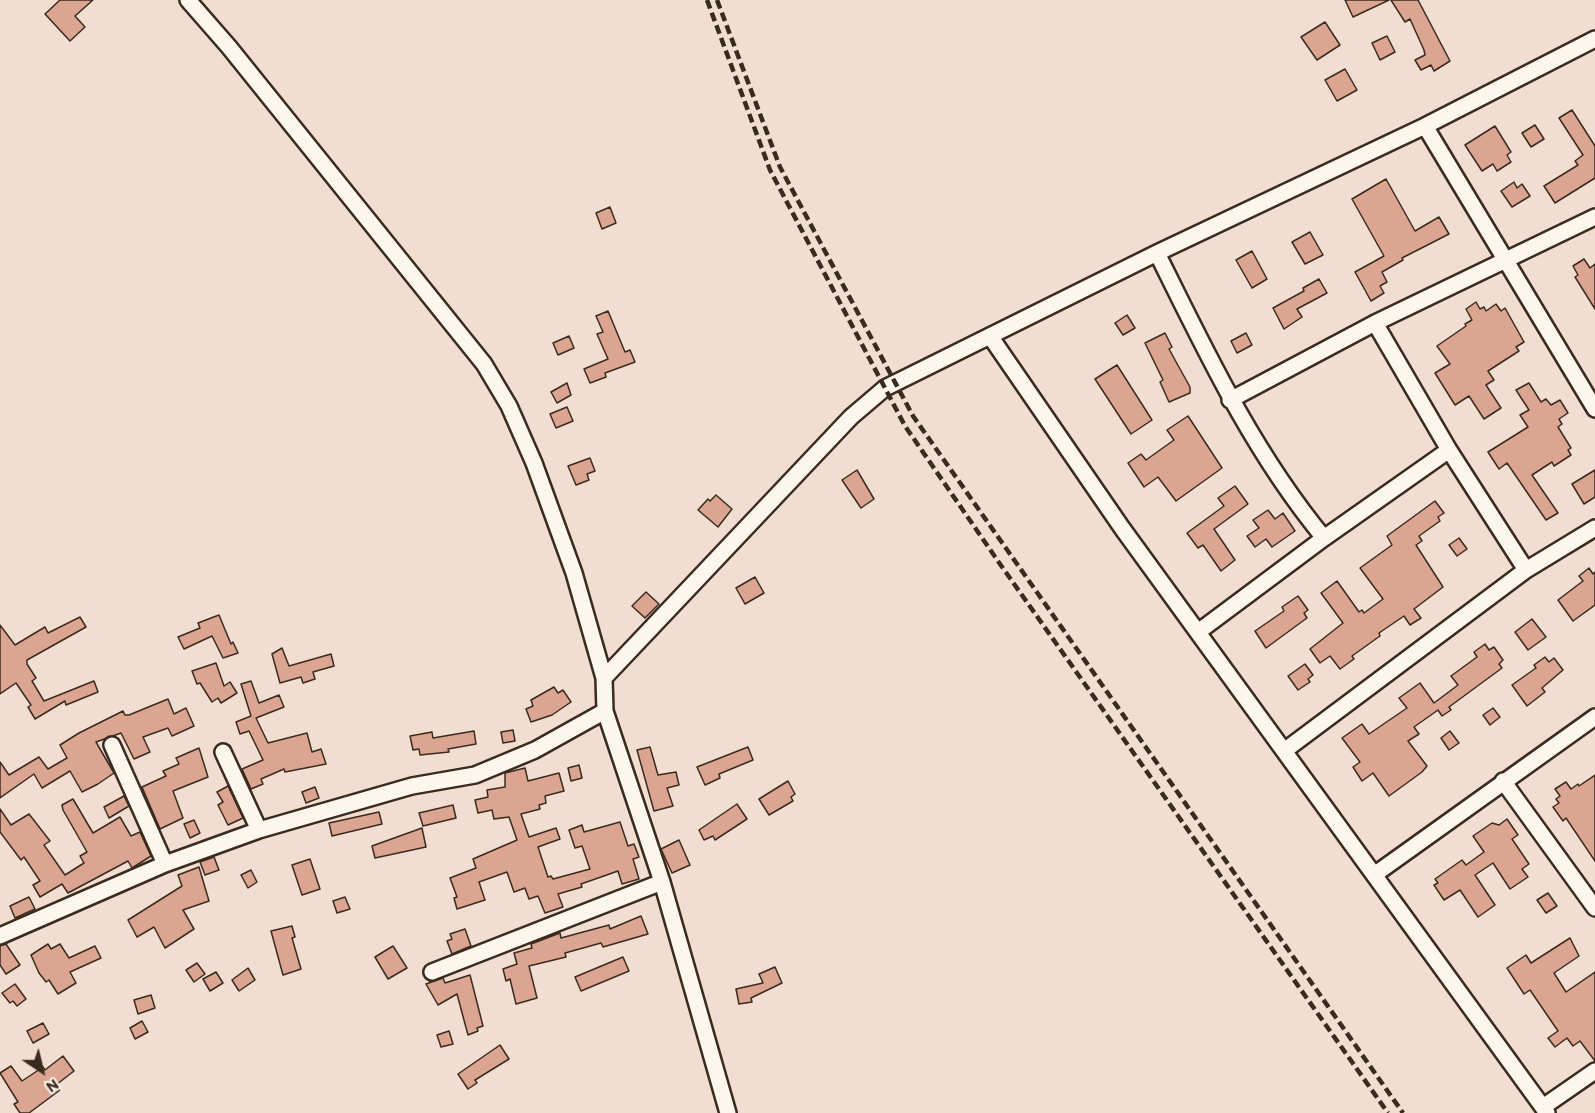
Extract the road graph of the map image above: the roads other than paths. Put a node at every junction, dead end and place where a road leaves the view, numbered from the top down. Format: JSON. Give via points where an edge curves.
{"nodes":[{"id":1,"x":188,"y":0,"type":"edge"},
{"id":2,"x":1595,"y":39,"type":"edge"},
{"id":3,"x":1425,"y":126,"type":"junction"},
{"id":4,"x":1595,"y":218,"type":"edge"},
{"id":5,"x":1157,"y":253,"type":"junction"},
{"id":6,"x":1506,"y":261,"type":"junction"},
{"id":7,"x":1375,"y":323,"type":"junction"},
{"id":8,"x":990,"y":336,"type":"junction"},
{"id":9,"x":1230,"y":399,"type":"junction"},
{"id":10,"x":1595,"y":409,"type":"edge"},
{"id":11,"x":1449,"y":450,"type":"junction"},
{"id":12,"x":1595,"y":528,"type":"edge"},
{"id":13,"x":1324,"y":538,"type":"junction"},
{"id":14,"x":1526,"y":570,"type":"junction"},
{"id":15,"x":1198,"y":632,"type":"junction"},
{"id":16,"x":604,"y":678,"type":"junction"},
{"id":17,"x":605,"y":711,"type":"junction"},
{"id":18,"x":1595,"y":717,"type":"edge"},
{"id":19,"x":112,"y":745,"type":"dead end"},
{"id":20,"x":1284,"y":751,"type":"junction"},
{"id":21,"x":223,"y":752,"type":"dead end"},
{"id":22,"x":1503,"y":781,"type":"junction"},
{"id":23,"x":259,"y":830,"type":"junction"},
{"id":24,"x":165,"y":864,"type":"junction"},
{"id":25,"x":1374,"y":875,"type":"junction"},
{"id":26,"x":663,"y":882,"type":"junction"},
{"id":27,"x":1592,"y":899,"type":"edge"},
{"id":28,"x":0,"y":936,"type":"edge"},
{"id":29,"x":432,"y":972,"type":"dead end"},
{"id":30,"x":1595,"y":1071,"type":"edge"},
{"id":31,"x":1545,"y":1110,"type":"edge"},
{"id":32,"x":728,"y":1113,"type":"edge"}],
"edges":[{"from":1,"to":16,"type":"street","via":[[484,364],[509,406],[534,463],[574,573]]},
{"from":2,"to":3,"type":"street"},
{"from":3,"to":5,"type":"street"},
{"from":3,"to":6,"type":"street"},
{"from":4,"to":6,"type":"street"},
{"from":5,"to":8,"type":"street"},
{"from":5,"to":9,"type":"street"},
{"from":6,"to":7,"type":"street"},
{"from":6,"to":10,"type":"street"},
{"from":7,"to":9,"type":"street"},
{"from":7,"to":11,"type":"street"},
{"from":8,"to":15,"type":"street"},
{"from":8,"to":16,"type":"street","via":[[873,397]]},
{"from":9,"to":13,"type":"street","via":[[1290,497]]},
{"from":11,"to":13,"type":"street"},
{"from":11,"to":14,"type":"street"},
{"from":12,"to":14,"type":"street"},
{"from":13,"to":15,"type":"street"},
{"from":14,"to":20,"type":"street"},
{"from":15,"to":20,"type":"street"},
{"from":16,"to":17,"type":"street"},
{"from":17,"to":23,"type":"street","via":[[543,746],[475,775],[412,786]]},
{"from":17,"to":26,"type":"street"},
{"from":18,"to":22,"type":"street"},
{"from":19,"to":24,"type":"street"},
{"from":20,"to":25,"type":"street"},
{"from":21,"to":23,"type":"street"},
{"from":22,"to":25,"type":"street"},
{"from":22,"to":27,"type":"street"},
{"from":23,"to":24,"type":"street"},
{"from":24,"to":28,"type":"street"},
{"from":25,"to":31,"type":"street"},
{"from":26,"to":29,"type":"street"},
{"from":26,"to":32,"type":"street"},
{"from":30,"to":31,"type":"street"}]}
